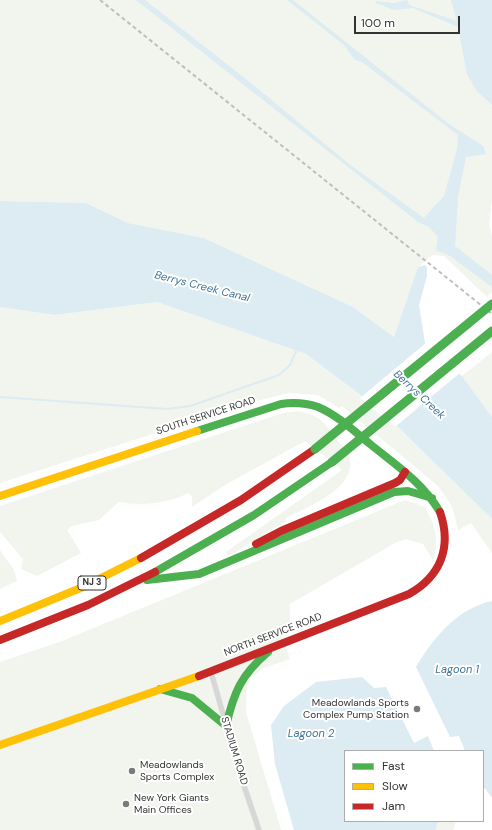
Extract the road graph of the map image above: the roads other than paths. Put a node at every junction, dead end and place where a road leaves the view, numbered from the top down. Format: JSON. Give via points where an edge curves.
{"nodes":[{"id":1,"x":492,"y":304,"type":"edge"},
{"id":2,"x":492,"y":331,"type":"edge"},
{"id":3,"x":405,"y":472,"type":"junction"},
{"id":4,"x":0,"y":496,"type":"edge"},
{"id":5,"x":432,"y":498,"type":"junction"},
{"id":6,"x":229,"y":561,"type":"junction"},
{"id":7,"x":139,"y":581,"type":"junction"},
{"id":8,"x":5,"y":618,"type":"edge"},
{"id":9,"x":0,"y":621,"type":"edge"},
{"id":10,"x":0,"y":640,"type":"edge"},
{"id":11,"x":275,"y":646,"type":"junction"},
{"id":12,"x":211,"y":672,"type":"junction"},
{"id":13,"x":159,"y":689,"type":"junction"},
{"id":14,"x":226,"y":726,"type":"junction"},
{"id":15,"x":0,"y":745,"type":"edge"},
{"id":16,"x":259,"y":830,"type":"edge"}],
"edges":[{"from":1,"to":8,"type":"main road","number":"NJ 3","bridge":true,"via":[[315,449],[250,495],[178,539],[92,583]]},
{"from":2,"to":7,"type":"main road","number":"NJ 3","bridge":true,"via":[[332,462],[280,500],[236,528]]},
{"from":3,"to":4,"type":"main road","name":"SOUTH SERVICE ROAD","via":[[327,411],[313,405],[291,403],[268,408]]},
{"from":3,"to":5,"type":"main road","name":"NORTH SERVICE ROAD"},
{"from":3,"to":6,"type":"main road","via":[[395,483],[277,533]]},
{"from":5,"to":6,"type":"main road","via":[[408,491],[394,492]]},
{"from":5,"to":11,"type":"main road","name":"NORTH SERVICE ROAD","via":[[444,519],[446,538],[440,562],[425,584],[403,597]]},
{"from":6,"to":7,"type":"main road","via":[[198,574]]},
{"from":7,"to":10,"type":"main road","number":"NJ 3","via":[[74,611]]},
{"from":8,"to":9,"type":"main road","number":"NJ 3"},
{"from":11,"to":12,"type":"main road","name":"NORTH SERVICE ROAD"},
{"from":11,"to":14,"type":"main road","via":[[252,665],[238,683]]},
{"from":12,"to":13,"type":"main road","name":"NORTH SERVICE ROAD"},
{"from":12,"to":14,"type":"street","name":"STADIUM ROAD"},
{"from":13,"to":14,"type":"main road","via":[[192,698]]},
{"from":13,"to":15,"type":"main road","name":"NORTH SERVICE ROAD"},
{"from":14,"to":16,"type":"street","name":"STADIUM ROAD"}]}
